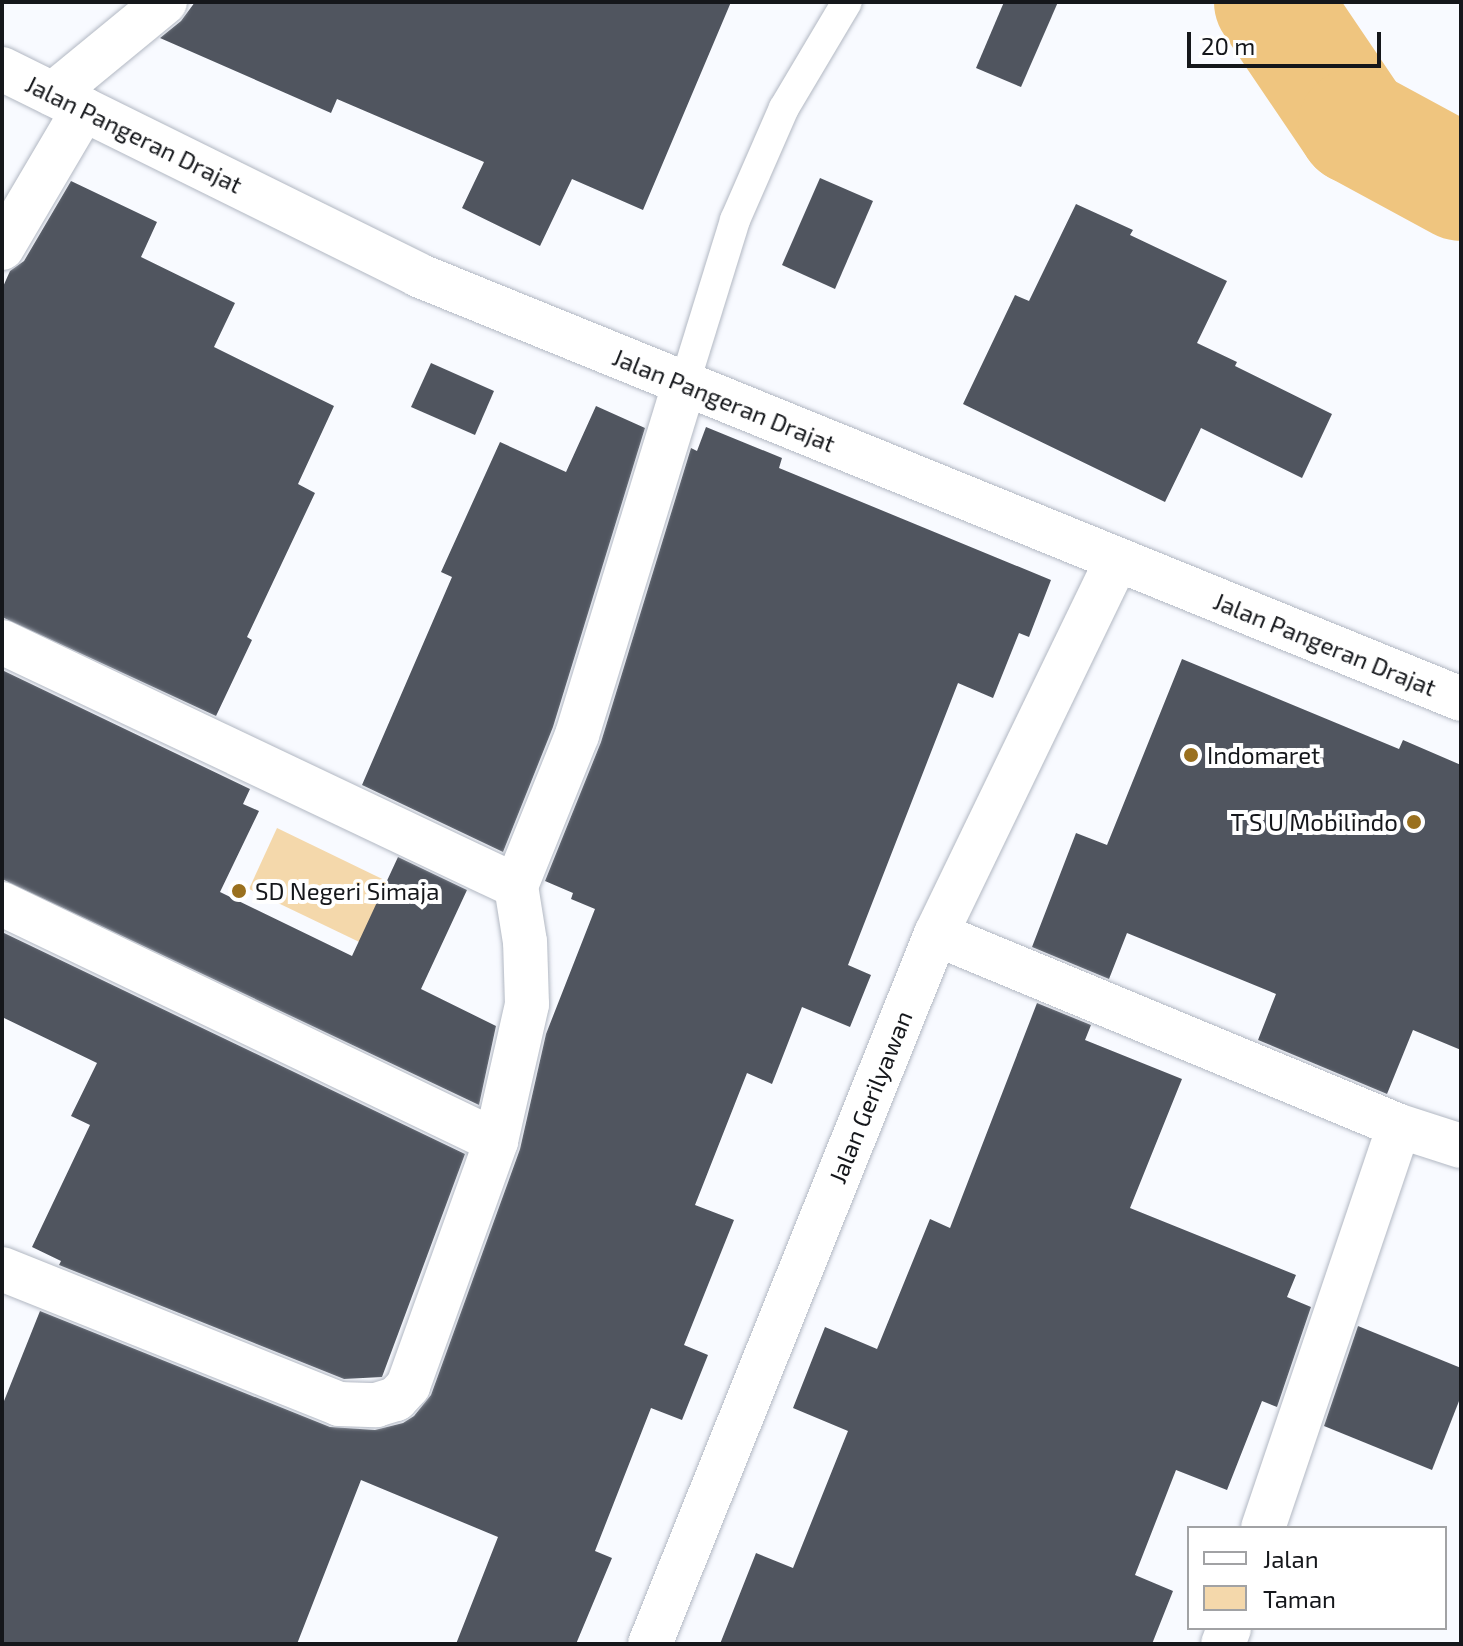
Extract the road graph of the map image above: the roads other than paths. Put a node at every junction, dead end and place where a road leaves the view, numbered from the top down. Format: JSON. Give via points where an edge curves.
{"nodes":[{"id":1,"x":165,"y":2,"type":"edge"},
{"id":2,"x":847,"y":2,"type":"edge"},
{"id":3,"x":2,"y":69,"type":"edge"},
{"id":4,"x":68,"y":102,"type":"junction"},
{"id":5,"x":2,"y":248,"type":"edge"},
{"id":6,"x":684,"y":385,"type":"junction"},
{"id":7,"x":1116,"y":561,"type":"junction"},
{"id":8,"x":2,"y":642,"type":"edge"},
{"id":9,"x":1461,"y":699,"type":"edge"},
{"id":10,"x":516,"y":886,"type":"junction"},
{"id":11,"x":2,"y":904,"type":"edge"},
{"id":12,"x":936,"y":934,"type":"junction"},
{"id":13,"x":1399,"y":1126,"type":"junction"},
{"id":14,"x":496,"y":1141,"type":"junction"},
{"id":15,"x":1461,"y":1146,"type":"edge"},
{"id":16,"x":2,"y":1269,"type":"edge"},
{"id":17,"x":1264,"y":1526,"type":"edge"},
{"id":18,"x":650,"y":1644,"type":"edge"}],
"edges":[{"from":1,"to":4,"type":"street"},
{"from":2,"to":6,"type":"lane","via":[[784,108],[735,220]]},
{"from":3,"to":4,"type":"street","name":"Jalan Pangeran Drajat"},
{"from":4,"to":5,"type":"street"},
{"from":4,"to":6,"type":"street","name":"Jalan Pangeran Drajat","via":[[418,275]]},
{"from":6,"to":7,"type":"street","name":"Jalan Pangeran Drajat"},
{"from":6,"to":10,"type":"street","via":[[577,735]]},
{"from":7,"to":9,"type":"street","name":"Jalan Pangeran Drajat"},
{"from":7,"to":12,"type":"street","name":"Jalan Gerilyawan"},
{"from":8,"to":10,"type":"street"},
{"from":10,"to":14,"type":"street","via":[[527,1004]]},
{"from":11,"to":14,"type":"street"},
{"from":12,"to":13,"type":"street"},
{"from":12,"to":18,"type":"street","name":"Jalan Gerilyawan"},
{"from":13,"to":15,"type":"street"},
{"from":13,"to":17,"type":"street"},
{"from":14,"to":16,"type":"street","via":[[408,1386],[396,1399],[376,1405],[339,1404]]}]}
